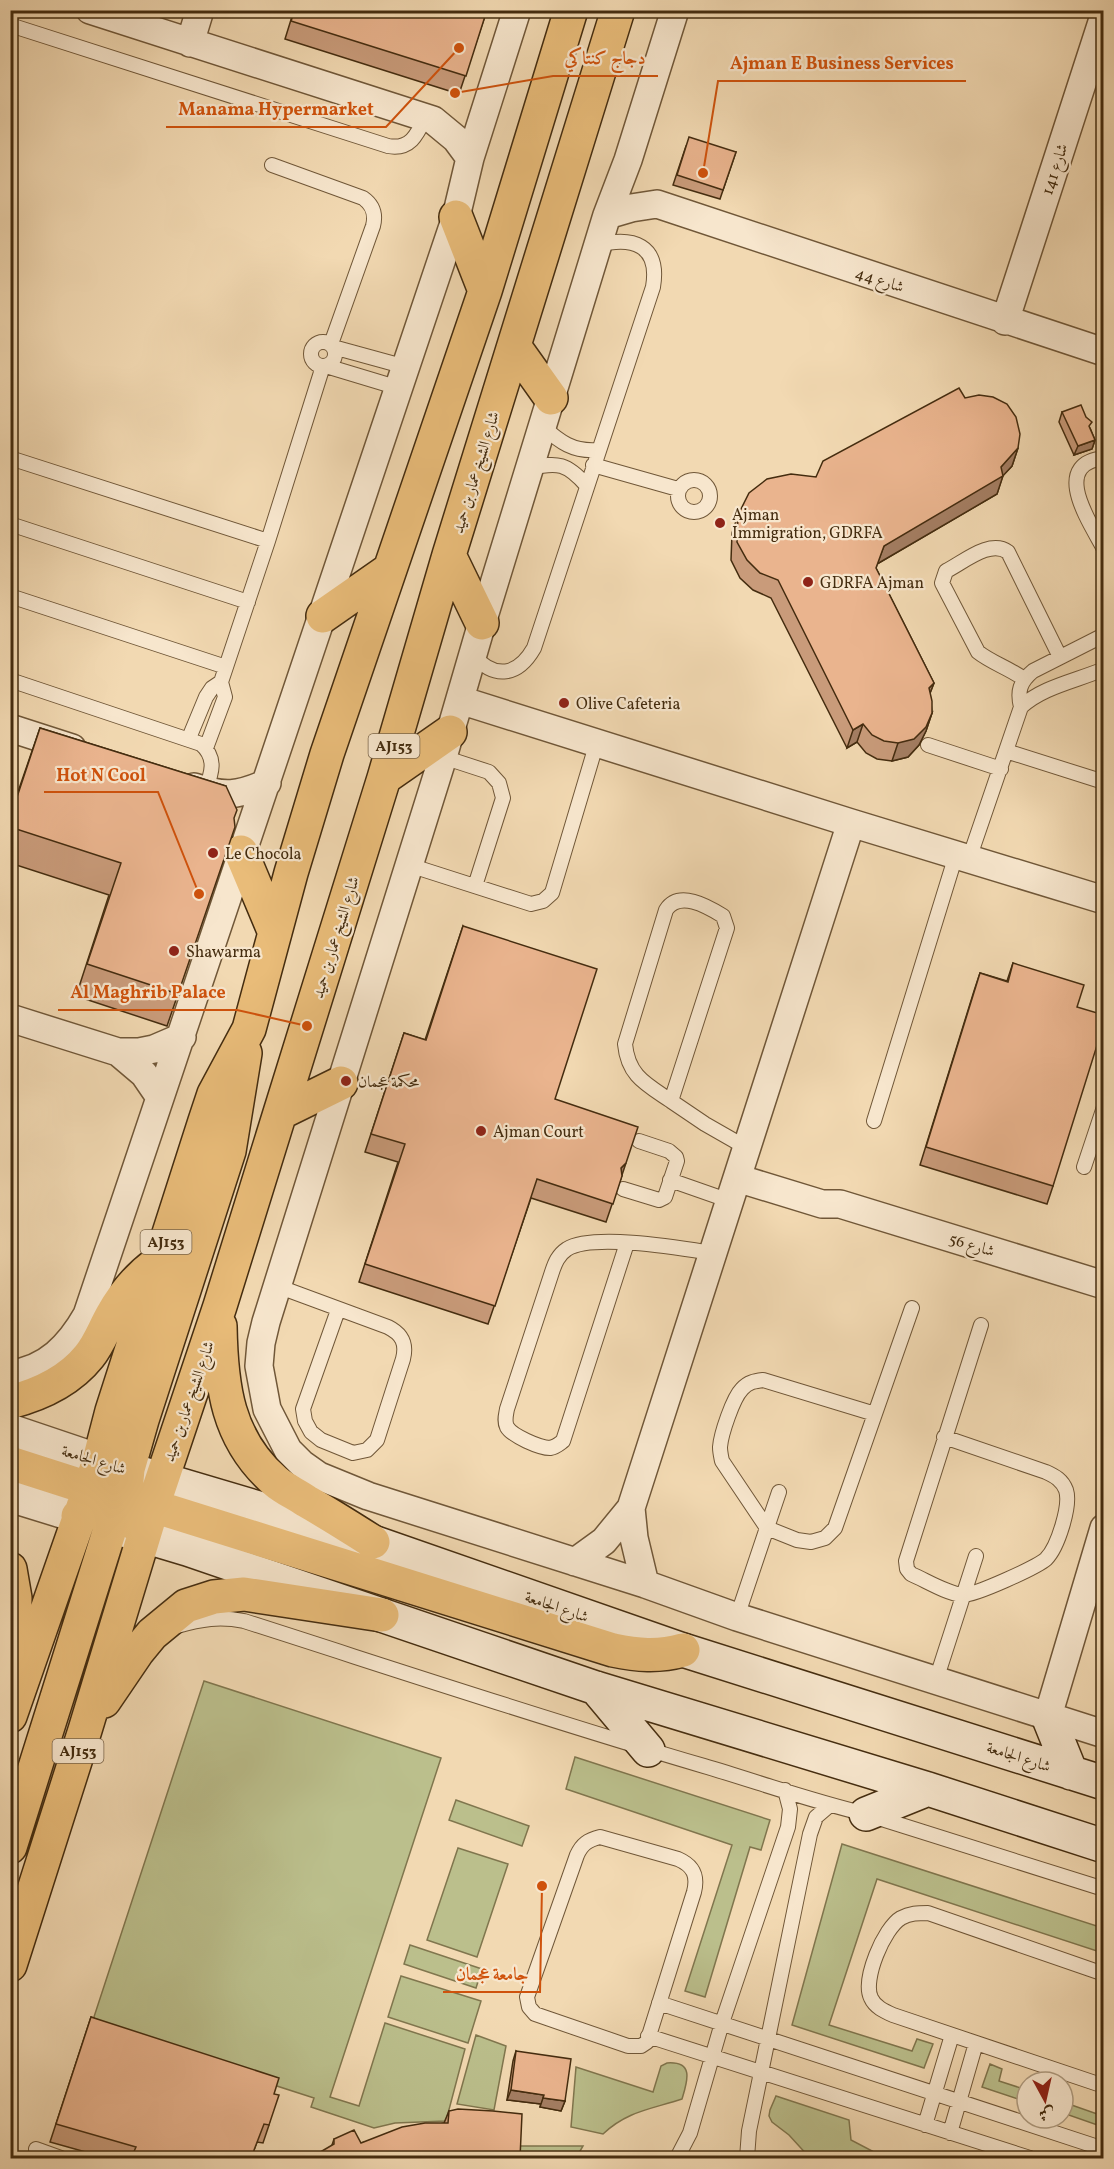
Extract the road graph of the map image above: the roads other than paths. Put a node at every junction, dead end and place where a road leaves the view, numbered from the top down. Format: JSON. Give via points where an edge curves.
{"nodes":[{"id":1,"x":90,"y":10,"type":"edge"},
{"id":2,"x":200,"y":10,"type":"edge"},
{"id":3,"x":517,"y":10,"type":"edge"},
{"id":4,"x":571,"y":10,"type":"edge"},
{"id":5,"x":618,"y":10,"type":"edge"},
{"id":6,"x":675,"y":10,"type":"edge"},
{"id":7,"x":1104,"y":16,"type":"edge"},
{"id":8,"x":10,"y":25,"type":"edge"},
{"id":9,"x":190,"y":43,"type":"junction"},
{"id":10,"x":486,"y":108,"type":"junction"},
{"id":11,"x":429,"y":119,"type":"junction"},
{"id":12,"x":470,"y":158,"type":"junction"},
{"id":13,"x":628,"y":160,"type":"junction"},
{"id":14,"x":272,"y":165,"type":"dead end"},
{"id":15,"x":657,"y":204,"type":"junction"},
{"id":16,"x":607,"y":215,"type":"junction"},
{"id":17,"x":456,"y":217,"type":"junction"},
{"id":18,"x":598,"y":244,"type":"junction"},
{"id":19,"x":485,"y":291,"type":"junction"},
{"id":20,"x":1005,"y":321,"type":"junction"},
{"id":21,"x":332,"y":346,"type":"junction"},
{"id":22,"x":514,"y":346,"type":"junction"},
{"id":23,"x":1104,"y":352,"type":"edge"},
{"id":24,"x":324,"y":366,"type":"junction"},
{"id":25,"x":402,"y":377,"type":"junction"},
{"id":26,"x":547,"y":412,"type":"junction"},
{"id":27,"x":598,"y":450,"type":"junction"},
{"id":28,"x":10,"y":458,"type":"edge"},
{"id":29,"x":1104,"y":458,"type":"edge"},
{"id":30,"x":593,"y":465,"type":"junction"},
{"id":31,"x":530,"y":468,"type":"junction"},
{"id":32,"x":587,"y":486,"type":"junction"},
{"id":33,"x":678,"y":489,"type":"dead end"},
{"id":34,"x":10,"y":524,"type":"edge"},
{"id":35,"x":268,"y":541,"type":"junction"},
{"id":36,"x":1104,"y":549,"type":"edge"},
{"id":37,"x":449,"y":555,"type":"junction"},
{"id":38,"x":389,"y":570,"type":"junction"},
{"id":39,"x":10,"y":596,"type":"edge"},
{"id":40,"x":248,"y":602,"type":"junction"},
{"id":41,"x":323,"y":616,"type":"junction"},
{"id":42,"x":482,"y":623,"type":"junction"},
{"id":43,"x":1104,"y":635,"type":"edge"},
{"id":44,"x":473,"y":655,"type":"junction"},
{"id":45,"x":1060,"y":657,"type":"junction"},
{"id":46,"x":226,"y":667,"type":"junction"},
{"id":47,"x":1104,"y":669,"type":"edge"},
{"id":48,"x":1024,"y":679,"type":"junction"},
{"id":49,"x":10,"y":680,"type":"edge"},
{"id":50,"x":221,"y":682,"type":"junction"},
{"id":51,"x":460,"y":700,"type":"junction"},
{"id":52,"x":1021,"y":707,"type":"junction"},
{"id":53,"x":10,"y":728,"type":"edge"},
{"id":54,"x":189,"y":738,"type":"junction"},
{"id":55,"x":597,"y":742,"type":"junction"},
{"id":56,"x":447,"y":745,"type":"junction"},
{"id":57,"x":928,"y":745,"type":"edge"},
{"id":58,"x":206,"y":748,"type":"junction"},
{"id":59,"x":1006,"y":751,"type":"junction"},
{"id":60,"x":97,"y":756,"type":"edge"},
{"id":61,"x":1000,"y":769,"type":"junction"},
{"id":62,"x":384,"y":778,"type":"junction"},
{"id":63,"x":173,"y":780,"type":"edge"},
{"id":64,"x":1104,"y":782,"type":"edge"},
{"id":65,"x":267,"y":783,"type":"junction"},
{"id":66,"x":211,"y":793,"type":"junction"},
{"id":67,"x":851,"y":823,"type":"junction"},
{"id":68,"x":245,"y":841,"type":"junction"},
{"id":69,"x":963,"y":857,"type":"junction"},
{"id":70,"x":409,"y":865,"type":"junction"},
{"id":71,"x":475,"y":885,"type":"junction"},
{"id":72,"x":1104,"y":900,"type":"edge"},
{"id":73,"x":275,"y":933,"type":"junction"},
{"id":74,"x":10,"y":1018,"type":"edge"},
{"id":75,"x":249,"y":1029,"type":"junction"},
{"id":76,"x":182,"y":1037,"type":"junction"},
{"id":77,"x":118,"y":1052,"type":"junction"},
{"id":78,"x":341,"y":1083,"type":"junction"},
{"id":79,"x":159,"y":1096,"type":"junction"},
{"id":80,"x":671,"y":1101,"type":"junction"},
{"id":81,"x":1104,"y":1107,"type":"edge"},
{"id":82,"x":280,"y":1113,"type":"junction"},
{"id":83,"x":874,"y":1121,"type":"dead end"},
{"id":84,"x":639,"y":1141,"type":"edge"},
{"id":85,"x":1084,"y":1167,"type":"dead end"},
{"id":86,"x":739,"y":1172,"type":"junction"},
{"id":87,"x":670,"y":1180,"type":"junction"},
{"id":88,"x":623,"y":1189,"type":"edge"},
{"id":89,"x":627,"y":1243,"type":"junction"},
{"id":90,"x":712,"y":1253,"type":"junction"},
{"id":91,"x":160,"y":1260,"type":"junction"},
{"id":92,"x":1104,"y":1285,"type":"edge"},
{"id":93,"x":278,"y":1286,"type":"junction"},
{"id":94,"x":220,"y":1306,"type":"junction"},
{"id":95,"x":912,"y":1308,"type":"dead end"},
{"id":96,"x":338,"y":1310,"type":"junction"},
{"id":97,"x":981,"y":1325,"type":"dead end"},
{"id":98,"x":10,"y":1374,"type":"edge"},
{"id":99,"x":10,"y":1402,"type":"edge"},
{"id":100,"x":875,"y":1414,"type":"junction"},
{"id":101,"x":10,"y":1431,"type":"edge"},
{"id":102,"x":945,"y":1437,"type":"junction"},
{"id":103,"x":10,"y":1463,"type":"edge"},
{"id":104,"x":779,"y":1492,"type":"dead end"},
{"id":105,"x":10,"y":1496,"type":"edge"},
{"id":106,"x":120,"y":1498,"type":"junction"},
{"id":107,"x":631,"y":1508,"type":"junction"},
{"id":108,"x":766,"y":1528,"type":"junction"},
{"id":109,"x":1104,"y":1528,"type":"edge"},
{"id":110,"x":373,"y":1542,"type":"junction"},
{"id":111,"x":976,"y":1556,"type":"dead end"},
{"id":112,"x":575,"y":1562,"type":"junction"},
{"id":113,"x":10,"y":1569,"type":"edge"},
{"id":114,"x":645,"y":1584,"type":"junction"},
{"id":115,"x":964,"y":1595,"type":"junction"},
{"id":116,"x":382,"y":1615,"type":"junction"},
{"id":117,"x":736,"y":1617,"type":"junction"},
{"id":118,"x":152,"y":1634,"type":"junction"},
{"id":119,"x":683,"y":1650,"type":"junction"},
{"id":120,"x":936,"y":1680,"type":"junction"},
{"id":121,"x":596,"y":1688,"type":"junction"},
{"id":122,"x":11,"y":1715,"type":"edge"},
{"id":123,"x":1048,"y":1716,"type":"junction"},
{"id":124,"x":85,"y":1730,"type":"junction"},
{"id":125,"x":1104,"y":1734,"type":"edge"},
{"id":126,"x":648,"y":1750,"type":"junction"},
{"id":127,"x":1071,"y":1773,"type":"junction"},
{"id":128,"x":1104,"y":1783,"type":"edge"},
{"id":129,"x":928,"y":1789,"type":"junction"},
{"id":130,"x":785,"y":1790,"type":"junction"},
{"id":131,"x":830,"y":1805,"type":"junction"},
{"id":132,"x":866,"y":1814,"type":"junction"},
{"id":133,"x":1104,"y":1846,"type":"edge"},
{"id":134,"x":10,"y":1847,"type":"edge"},
{"id":135,"x":781,"y":1848,"type":"junction"},
{"id":136,"x":806,"y":1857,"type":"junction"},
{"id":137,"x":1104,"y":1889,"type":"edge"},
{"id":138,"x":10,"y":1965,"type":"edge"},
{"id":139,"x":1104,"y":1974,"type":"edge"},
{"id":140,"x":659,"y":2003,"type":"junction"},
{"id":141,"x":722,"y":2024,"type":"junction"},
{"id":142,"x":952,"y":2035,"type":"junction"},
{"id":143,"x":648,"y":2036,"type":"junction"},
{"id":144,"x":768,"y":2038,"type":"junction"},
{"id":145,"x":976,"y":2043,"type":"junction"},
{"id":146,"x":712,"y":2056,"type":"junction"},
{"id":147,"x":761,"y":2072,"type":"junction"},
{"id":148,"x":1104,"y":2086,"type":"edge"},
{"id":149,"x":935,"y":2093,"type":"junction"},
{"id":150,"x":960,"y":2102,"type":"junction"},
{"id":151,"x":925,"y":2125,"type":"junction"},
{"id":152,"x":951,"y":2133,"type":"junction"},
{"id":153,"x":36,"y":2149,"type":"dead end"},
{"id":154,"x":1104,"y":2149,"type":"edge"},
{"id":155,"x":62,"y":2158,"type":"edge"},
{"id":156,"x":677,"y":2158,"type":"edge"},
{"id":157,"x":747,"y":2158,"type":"edge"},
{"id":158,"x":1030,"y":2158,"type":"edge"}],
"edges":[{"from":1,"to":9,"type":"street"},
{"from":2,"to":9,"type":"street"},
{"from":3,"to":10,"type":"street"},
{"from":4,"to":19,"type":"main road","name":"شارع الشيخ عمار بن حميد","number":"AJ153"},
{"from":5,"to":22,"type":"main road","name":"شارع الشيخ عمار بن حميد","number":"AJ153"},
{"from":6,"to":13,"type":"street"},
{"from":7,"to":20,"type":"street","name":"شارع 141"},
{"from":8,"to":11,"type":"lane","via":[[388,146],[412,141]]},
{"from":9,"to":11,"type":"street"},
{"from":10,"to":11,"type":"street","via":[[465,116]]},
{"from":10,"to":12,"type":"street"},
{"from":11,"to":12,"type":"street","via":[[456,139]]},
{"from":12,"to":17,"type":"street"},
{"from":13,"to":15,"type":"street"},
{"from":13,"to":16,"type":"street"},
{"from":14,"to":21,"type":"lane","via":[[363,198],[375,213]]},
{"from":15,"to":16,"type":"street","name":"شارع 44"},
{"from":15,"to":20,"type":"street","name":"شارع 44"},
{"from":16,"to":18,"type":"street"},
{"from":17,"to":19,"type":"main road"},
{"from":17,"to":25,"type":"street"},
{"from":18,"to":26,"type":"street"},
{"from":18,"to":27,"type":"lane","via":[[629,241],[642,248],[655,272]]},
{"from":19,"to":38,"type":"main road","name":"شارع الشيخ عمار بن حميد","number":"AJ153"},
{"from":20,"to":23,"type":"street","name":"شارع 44"},
{"from":21,"to":24,"type":"lane","via":[[333,360]]},
{"from":21,"to":24,"type":"lane","via":[[321,342],[313,348],[311,358]]},
{"from":21,"to":25,"type":"lane"},
{"from":22,"to":26,"type":"main road"},
{"from":22,"to":37,"type":"main road","name":"شارع الشيخ عمار بن حميد","number":"AJ153"},
{"from":24,"to":25,"type":"lane"},
{"from":24,"to":35,"type":"lane"},
{"from":25,"to":41,"type":"street"},
{"from":26,"to":27,"type":"lane","via":[[568,447]]},
{"from":26,"to":31,"type":"street"},
{"from":27,"to":30,"type":"lane"},
{"from":28,"to":35,"type":"lane"},
{"from":29,"to":36,"type":"lane","via":[[1089,462],[1076,480],[1076,492]]},
{"from":30,"to":32,"type":"lane"},
{"from":30,"to":33,"type":"lane"},
{"from":31,"to":32,"type":"lane","via":[[548,464],[566,467]]},
{"from":31,"to":42,"type":"street"},
{"from":32,"to":44,"type":"lane","via":[[534,648],[526,661],[513,670],[498,672],[483,667]]},
{"from":34,"to":40,"type":"lane"},
{"from":35,"to":40,"type":"lane"},
{"from":37,"to":42,"type":"main road"},
{"from":37,"to":62,"type":"main road","name":"شارع الشيخ عمار بن حميد","number":"AJ153"},
{"from":38,"to":41,"type":"main road"},
{"from":38,"to":73,"type":"main road","name":"شارع الشيخ عمار بن حميد","number":"AJ153","via":[[327,754]]},
{"from":39,"to":46,"type":"lane"},
{"from":40,"to":46,"type":"lane"},
{"from":41,"to":65,"type":"street"},
{"from":42,"to":44,"type":"street"},
{"from":43,"to":45,"type":"lane"},
{"from":44,"to":51,"type":"street"},
{"from":45,"to":48,"type":"lane"},
{"from":45,"to":48,"type":"lane","via":[[1008,552],[992,547],[946,571],[942,582],[978,652]]},
{"from":46,"to":50,"type":"lane"},
{"from":47,"to":52,"type":"lane","via":[[1044,692]]},
{"from":48,"to":52,"type":"lane","via":[[1018,697]]},
{"from":49,"to":54,"type":"lane"},
{"from":50,"to":54,"type":"lane","via":[[209,692]]},
{"from":50,"to":58,"type":"lane","via":[[225,697]]},
{"from":51,"to":55,"type":"street"},
{"from":51,"to":56,"type":"street"},
{"from":52,"to":59,"type":"lane"},
{"from":53,"to":60,"type":"street"},
{"from":54,"to":58,"type":"lane"},
{"from":55,"to":67,"type":"street"},
{"from":55,"to":71,"type":"lane","via":[[552,893],[531,904]]},
{"from":56,"to":62,"type":"main road"},
{"from":56,"to":70,"type":"street"},
{"from":56,"to":71,"type":"lane","via":[[499,783],[500,812]]},
{"from":57,"to":61,"type":"lane"},
{"from":58,"to":66,"type":"lane","via":[[213,764]]},
{"from":59,"to":61,"type":"lane"},
{"from":59,"to":64,"type":"lane"},
{"from":61,"to":69,"type":"lane"},
{"from":62,"to":82,"type":"main road","name":"شارع الشيخ عمار بن حميد","number":"AJ153"},
{"from":63,"to":66,"type":"street"},
{"from":65,"to":66,"type":"street","via":[[243,791]]},
{"from":65,"to":68,"type":"street"},
{"from":66,"to":68,"type":"street","via":[[236,811]]},
{"from":67,"to":69,"type":"street"},
{"from":67,"to":86,"type":"street"},
{"from":68,"to":73,"type":"main road"},
{"from":68,"to":76,"type":"street"},
{"from":69,"to":72,"type":"street"},
{"from":69,"to":83,"type":"lane"},
{"from":70,"to":71,"type":"lane"},
{"from":70,"to":78,"type":"street"},
{"from":73,"to":75,"type":"main road","name":"شارع الشيخ عمار بن حميد","number":"AJ153"},
{"from":74,"to":77,"type":"street"},
{"from":75,"to":91,"type":"main road","name":"شارع الشيخ عمار بن حميد","number":"AJ153","via":[[214,1094]]},
{"from":75,"to":106,"type":"main road","via":[[229,1151]]},
{"from":76,"to":77,"type":"street","via":[[154,1049]]},
{"from":76,"to":79,"type":"street"},
{"from":77,"to":79,"type":"street","via":[[135,1065]]},
{"from":78,"to":82,"type":"main road"},
{"from":78,"to":93,"type":"street"},
{"from":79,"to":98,"type":"street","via":[[87,1315],[59,1353],[40,1365]]},
{"from":80,"to":80,"type":"lane","via":[[727,928],[723,916],[686,900],[678,900],[666,910],[625,1044],[632,1071]]},
{"from":80,"to":86,"type":"lane","via":[[705,1124]]},
{"from":81,"to":85,"type":"lane"},
{"from":82,"to":94,"type":"main road","name":"شارع الشيخ عمار بن حميد","number":"AJ153"},
{"from":84,"to":87,"type":"lane","via":[[676,1156]]},
{"from":86,"to":87,"type":"lane"},
{"from":86,"to":90,"type":"street"},
{"from":86,"to":92,"type":"street","name":"شارع 56","via":[[821,1190],[840,1204]]},
{"from":87,"to":88,"type":"lane","via":[[662,1199]]},
{"from":89,"to":89,"type":"lane","via":[[563,1441],[549,1448],[512,1434],[505,1418],[507,1408],[556,1260],[579,1244]]},
{"from":89,"to":90,"type":"lane"},
{"from":90,"to":107,"type":"street"},
{"from":91,"to":99,"type":"main road","via":[[120,1301],[90,1355],[73,1373],[54,1387]]},
{"from":91,"to":106,"type":"main road","name":"شارع الشيخ عمار بن حميد","number":"AJ153","via":[[112,1411]]},
{"from":93,"to":96,"type":"lane"},
{"from":93,"to":112,"type":"street","via":[[261,1343],[262,1388],[276,1429],[288,1450],[303,1464],[319,1476],[368,1496]]},
{"from":94,"to":106,"type":"main road","name":"شارع الشيخ عمار بن حميد","number":"AJ153"},
{"from":94,"to":110,"type":"main road","via":[[220,1360],[225,1394],[243,1445],[277,1483]]},
{"from":95,"to":100,"type":"lane"},
{"from":96,"to":96,"type":"lane","via":[[397,1331],[406,1349],[377,1440],[367,1450],[353,1453],[311,1432],[303,1409]]},
{"from":97,"to":102,"type":"lane"},
{"from":100,"to":108,"type":"lane","via":[[835,1528],[825,1538],[811,1542]]},
{"from":100,"to":108,"type":"lane","via":[[763,1380],[741,1389],[720,1450],[722,1461]]},
{"from":101,"to":106,"type":"main road","name":"شارع الجامعة"},
{"from":102,"to":115,"type":"lane","via":[[906,1561],[911,1574]]},
{"from":102,"to":115,"type":"lane","via":[[1046,1472],[1059,1478],[1066,1491],[1058,1543],[1046,1558],[1030,1569]]},
{"from":103,"to":106,"type":"main road"},
{"from":104,"to":108,"type":"lane"},
{"from":105,"to":106,"type":"main road","name":"شارع الجامعة"},
{"from":106,"to":110,"type":"main road","name":"شارع الجامعة"},
{"from":106,"to":116,"type":"main road","name":"شارع الجامعة"},
{"from":106,"to":119,"type":"main road","via":[[612,1650],[651,1655]]},
{"from":106,"to":122,"type":"main road","name":"شارع الشيخ عمار بن حميد","number":"AJ153"},
{"from":106,"to":124,"type":"main road","name":"شارع الشيخ عمار بن حميد","number":"AJ153"},
{"from":106,"to":134,"type":"main road"},
{"from":107,"to":112,"type":"street","via":[[604,1542]]},
{"from":107,"to":114,"type":"street"},
{"from":108,"to":117,"type":"lane"},
{"from":109,"to":123,"type":"street"},
{"from":110,"to":119,"type":"main road","name":"شارع الجامعة"},
{"from":111,"to":115,"type":"lane"},
{"from":112,"to":114,"type":"street"},
{"from":113,"to":122,"type":"main road","via":[[15,1598]]},
{"from":114,"to":117,"type":"street"},
{"from":115,"to":120,"type":"lane"},
{"from":116,"to":118,"type":"main road","via":[[234,1595],[186,1606]]},
{"from":116,"to":121,"type":"main road","name":"شارع الجامعة"},
{"from":117,"to":120,"type":"street"},
{"from":118,"to":124,"type":"main road"},
{"from":118,"to":126,"type":"lane","via":[[210,1618],[244,1621]]},
{"from":119,"to":127,"type":"main road","name":"شارع الجامعة"},
{"from":120,"to":123,"type":"street"},
{"from":121,"to":126,"type":"main road"},
{"from":121,"to":129,"type":"main road","name":"شارع الجامعة"},
{"from":123,"to":125,"type":"street"},
{"from":123,"to":127,"type":"main road"},
{"from":124,"to":138,"type":"main road","name":"شارع الشيخ عمار بن حميد","number":"AJ153"},
{"from":126,"to":130,"type":"lane"},
{"from":127,"to":128,"type":"main road","name":"شارع الجامعة"},
{"from":129,"to":132,"type":"main road"},
{"from":129,"to":133,"type":"main road","name":"شارع الجامعة"},
{"from":130,"to":131,"type":"lane"},
{"from":130,"to":135,"type":"lane","via":[[789,1819]]},
{"from":131,"to":132,"type":"lane"},
{"from":131,"to":136,"type":"lane","via":[[812,1825]]},
{"from":132,"to":137,"type":"lane"},
{"from":135,"to":136,"type":"lane"},
{"from":135,"to":141,"type":"lane"},
{"from":136,"to":144,"type":"lane"},
{"from":139,"to":142,"type":"lane","via":[[928,1913],[912,1913],[899,1919],[881,1944],[868,1984],[871,1998],[892,2015]]},
{"from":140,"to":141,"type":"lane"},
{"from":140,"to":143,"type":"lane"},
{"from":140,"to":143,"type":"lane","via":[[696,1882],[694,1872],[688,1863],[678,1859],[610,1838],[590,1839],[581,1845],[577,1855],[527,1997],[529,2007],[535,2014],[628,2046],[641,2046]]},
{"from":141,"to":144,"type":"lane"},
{"from":141,"to":146,"type":"lane"},
{"from":142,"to":145,"type":"lane"},
{"from":142,"to":149,"type":"lane"},
{"from":143,"to":146,"type":"lane"},
{"from":144,"to":147,"type":"lane"},
{"from":144,"to":149,"type":"lane"},
{"from":145,"to":148,"type":"lane"},
{"from":145,"to":150,"type":"lane"},
{"from":146,"to":147,"type":"lane"},
{"from":146,"to":156,"type":"lane","via":[[690,2133]]},
{"from":147,"to":151,"type":"lane"},
{"from":147,"to":157,"type":"lane"},
{"from":149,"to":150,"type":"lane"},
{"from":149,"to":151,"type":"lane"},
{"from":150,"to":152,"type":"lane"},
{"from":150,"to":154,"type":"lane"},
{"from":151,"to":152,"type":"lane"},
{"from":152,"to":158,"type":"lane"},
{"from":153,"to":155,"type":"lane"}]}
